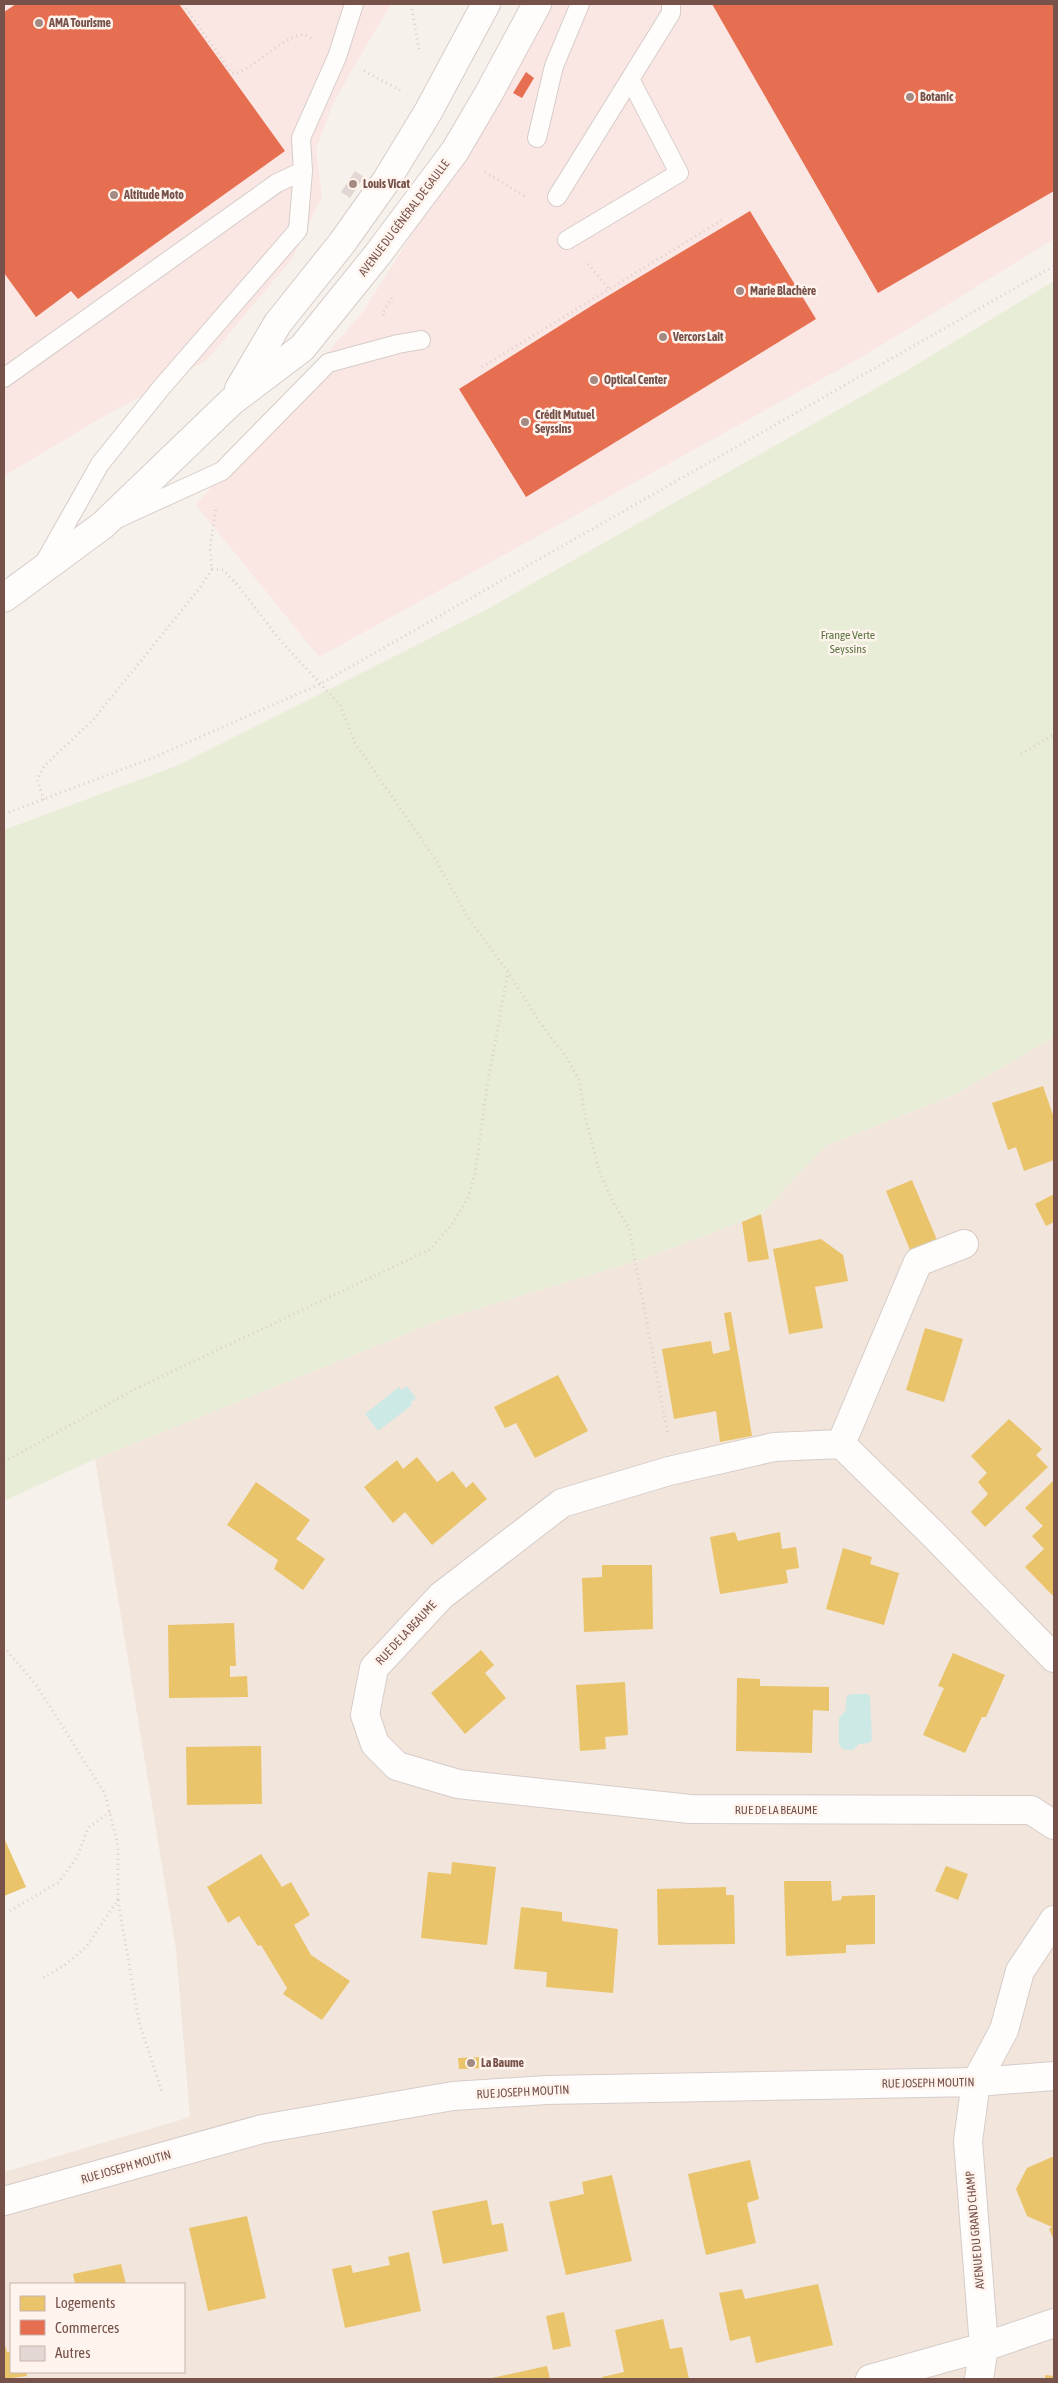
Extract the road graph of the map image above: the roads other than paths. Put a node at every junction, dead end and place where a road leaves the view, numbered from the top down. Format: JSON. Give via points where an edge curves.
{"nodes":[{"id":1,"x":354,"y":4,"type":"edge"},
{"id":2,"x":486,"y":4,"type":"edge"},
{"id":3,"x":537,"y":4,"type":"edge"},
{"id":4,"x":580,"y":4,"type":"edge"},
{"id":5,"x":671,"y":4,"type":"edge"},
{"id":6,"x":630,"y":79,"type":"junction"},
{"id":7,"x":537,"y":138,"type":"dead end"},
{"id":8,"x":303,"y":171,"type":"junction"},
{"id":9,"x":557,"y":197,"type":"dead end"},
{"id":10,"x":567,"y":240,"type":"dead end"},
{"id":11,"x":421,"y":340,"type":"dead end"},
{"id":12,"x":4,"y":378,"type":"edge"},
{"id":13,"x":232,"y":401,"type":"junction"},
{"id":14,"x":103,"y":525,"type":"junction"},
{"id":15,"x":37,"y":574,"type":"junction"},
{"id":16,"x":4,"y":598,"type":"edge"},
{"id":17,"x":964,"y":1244,"type":"dead end"},
{"id":18,"x":841,"y":1444,"type":"junction"},
{"id":19,"x":1054,"y":1658,"type":"edge"},
{"id":20,"x":1054,"y":1825,"type":"edge"},
{"id":21,"x":1054,"y":1920,"type":"edge"},
{"id":22,"x":1054,"y":2076,"type":"edge"},
{"id":23,"x":976,"y":2082,"type":"junction"},
{"id":24,"x":4,"y":2201,"type":"edge"},
{"id":25,"x":1054,"y":2323,"type":"edge"},
{"id":26,"x":984,"y":2346,"type":"junction"},
{"id":27,"x":870,"y":2379,"type":"edge"},
{"id":28,"x":979,"y":2379,"type":"edge"}],
"edges":[{"from":1,"to":8,"type":"lane","via":[[337,57],[300,138]]},
{"from":2,"to":13,"type":"street","name":"AVENUE DU GÉNÉRAL DE GAULLE","via":[[428,112],[386,181],[342,243],[278,323]]},
{"from":3,"to":13,"type":"street","name":"AVENUE DU GÉNÉRAL DE GAULLE","via":[[454,151],[378,254],[302,348]]},
{"from":4,"to":7,"type":"lane","via":[[554,66]]},
{"from":5,"to":6,"type":"lane","via":[[671,13]]},
{"from":6,"to":9,"type":"lane"},
{"from":6,"to":10,"type":"lane","via":[[679,173]]},
{"from":8,"to":12,"type":"lane","via":[[277,183]]},
{"from":8,"to":15,"type":"lane","via":[[298,230],[161,388],[100,464]]},
{"from":11,"to":14,"type":"lane","via":[[328,363],[222,471]]},
{"from":13,"to":14,"type":"street","name":"AVENUE DU GÉNÉRAL DE GAULLE"},
{"from":14,"to":15,"type":"street","name":"AVENUE DU GÉNÉRAL DE GAULLE"},
{"from":15,"to":16,"type":"street","name":"AVENUE DU GÉNÉRAL DE GAULLE"},
{"from":17,"to":18,"type":"street","via":[[918,1262]]},
{"from":18,"to":19,"type":"street"},
{"from":18,"to":20,"type":"street","name":"RUE DE LA BEAUME","via":[[774,1447],[669,1471],[562,1503],[441,1596],[374,1668],[365,1714],[375,1744],[397,1766],[458,1784],[690,1809],[1031,1810]]},
{"from":21,"to":23,"type":"street","via":[[1020,1971],[1004,2030]]},
{"from":22,"to":23,"type":"street","name":"RUE JOSEPH MOUTIN"},
{"from":23,"to":24,"type":"street","name":"RUE JOSEPH MOUTIN","via":[[546,2090],[453,2096],[262,2129]]},
{"from":23,"to":26,"type":"street","name":"AVENUE DU GRAND CHAMP","via":[[968,2141]]},
{"from":25,"to":26,"type":"street"},
{"from":26,"to":27,"type":"street"},
{"from":26,"to":28,"type":"street","name":"AVENUE DU GRAND CHAMP"}]}
